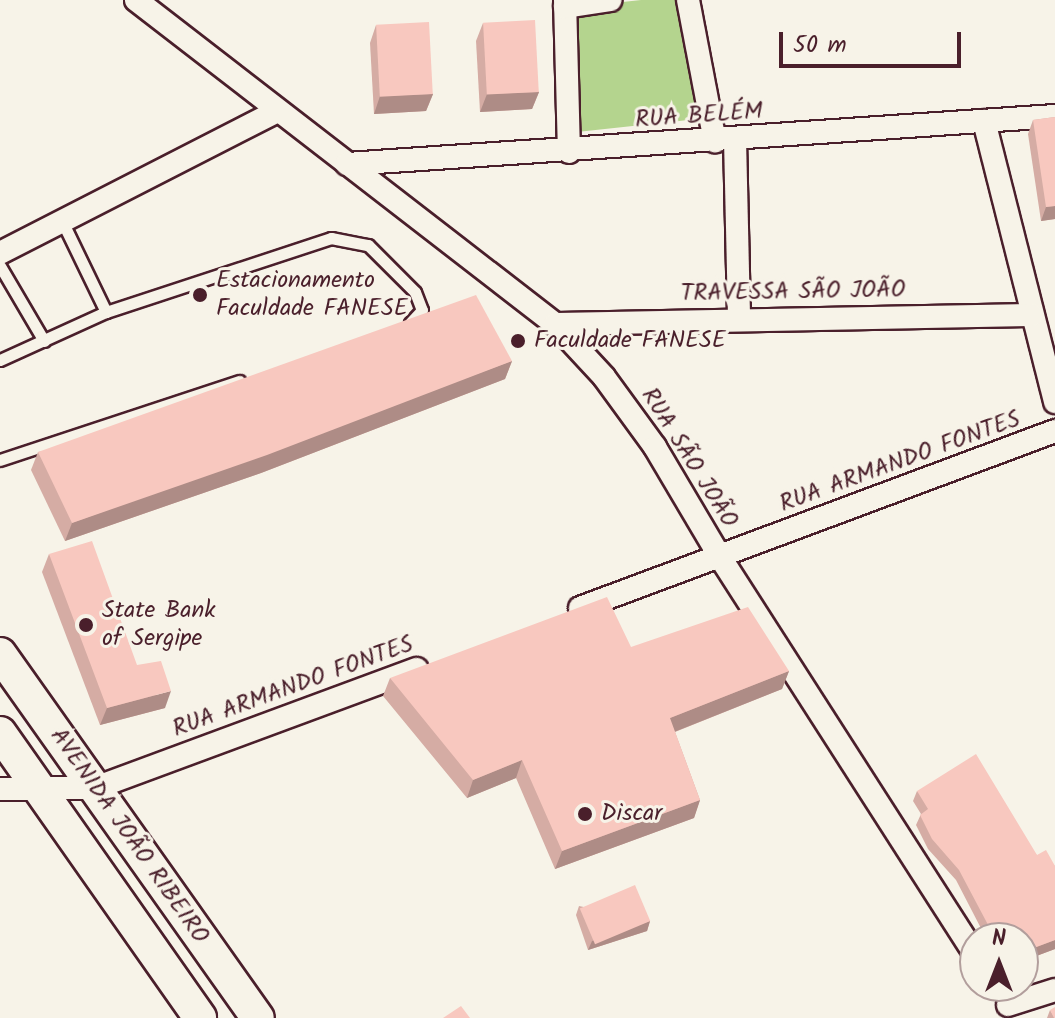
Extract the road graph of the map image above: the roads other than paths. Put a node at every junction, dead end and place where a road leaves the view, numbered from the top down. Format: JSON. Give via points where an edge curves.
{"nodes":[{"id":1,"x":136,"y":0,"type":"edge"},
{"id":2,"x":610,"y":0,"type":"edge"},
{"id":3,"x":688,"y":0,"type":"edge"},
{"id":4,"x":565,"y":4,"type":"edge"},
{"id":5,"x":278,"y":111,"type":"junction"},
{"id":6,"x":1055,"y":116,"type":"edge"},
{"id":7,"x":984,"y":121,"type":"junction"},
{"id":8,"x":725,"y":140,"type":"junction"},
{"id":9,"x":569,"y":152,"type":"junction"},
{"id":10,"x":347,"y":164,"type":"junction"},
{"id":11,"x":63,"y":223,"type":"junction"},
{"id":12,"x":0,"y":253,"type":"edge"},
{"id":13,"x":0,"y":266,"type":"edge"},
{"id":14,"x":106,"y":312,"type":"junction"},
{"id":15,"x":1032,"y":315,"type":"junction"},
{"id":16,"x":739,"y":317,"type":"junction"},
{"id":17,"x":555,"y":324,"type":"junction"},
{"id":18,"x":392,"y":330,"type":"edge"},
{"id":19,"x":44,"y":341,"type":"junction"},
{"id":20,"x":0,"y":360,"type":"edge"},
{"id":21,"x":256,"y":375,"type":"edge"},
{"id":22,"x":1055,"y":402,"type":"edge"},
{"id":23,"x":1055,"y":431,"type":"edge"},
{"id":24,"x":0,"y":460,"type":"edge"},
{"id":25,"x":720,"y":557,"type":"junction"},
{"id":26,"x":555,"y":618,"type":"edge"},
{"id":27,"x":0,"y":654,"type":"edge"},
{"id":28,"x":435,"y":662,"type":"edge"},
{"id":29,"x":0,"y":733,"type":"edge"},
{"id":30,"x":95,"y":788,"type":"junction"},
{"id":31,"x":0,"y":789,"type":"edge"},
{"id":32,"x":40,"y":789,"type":"junction"},
{"id":33,"x":959,"y":929,"type":"edge"},
{"id":34,"x":1055,"y":990,"type":"edge"},
{"id":35,"x":1013,"y":1012,"type":"edge"},
{"id":36,"x":200,"y":1018,"type":"edge"},
{"id":37,"x":258,"y":1018,"type":"edge"}],
"edges":[{"from":1,"to":5,"type":"street","name":"RUA SÃO JOÃO"},
{"from":2,"to":4,"type":"street"},
{"from":3,"to":8,"type":"street"},
{"from":4,"to":9,"type":"street"},
{"from":5,"to":10,"type":"street","name":"RUA SÃO JOÃO"},
{"from":5,"to":11,"type":"street"},
{"from":6,"to":7,"type":"street","name":"RUA BELÉM"},
{"from":7,"to":8,"type":"street","name":"RUA BELÉM"},
{"from":7,"to":15,"type":"street"},
{"from":8,"to":9,"type":"street","name":"RUA BELÉM"},
{"from":8,"to":16,"type":"street"},
{"from":9,"to":10,"type":"street","name":"RUA BELÉM"},
{"from":10,"to":17,"type":"street","name":"RUA SÃO JOÃO"},
{"from":11,"to":12,"type":"street"},
{"from":11,"to":14,"type":"lane"},
{"from":13,"to":19,"type":"lane"},
{"from":14,"to":18,"type":"lane","via":[[338,238],[368,245],[419,296],[417,318]]},
{"from":14,"to":19,"type":"lane"},
{"from":15,"to":16,"type":"street","name":"TRAVESSA SÃO JOÃO"},
{"from":15,"to":22,"type":"street"},
{"from":16,"to":17,"type":"street","name":"TRAVESSA SÃO JOÃO"},
{"from":17,"to":25,"type":"street","name":"RUA SÃO JOÃO","via":[[627,406]]},
{"from":19,"to":20,"type":"lane"},
{"from":21,"to":24,"type":"lane"},
{"from":23,"to":25,"type":"street","name":"RUA ARMANDO FONTES"},
{"from":25,"to":26,"type":"street","name":"RUA ARMANDO FONTES"},
{"from":25,"to":33,"type":"street","name":"RUA SÃO JOÃO"},
{"from":27,"to":30,"type":"main road","name":"AVENIDA JOÃO RIBEIRO"},
{"from":28,"to":30,"type":"street","name":"RUA ARMANDO FONTES"},
{"from":29,"to":32,"type":"main road","name":"AVENIDA JOÃO RIBEIRO"},
{"from":30,"to":32,"type":"street","name":"RUA ARMANDO FONTES"},
{"from":30,"to":37,"type":"main road","name":"AVENIDA JOÃO RIBEIRO"},
{"from":31,"to":32,"type":"street","name":"RUA ARMANDO FONTES"},
{"from":32,"to":36,"type":"main road","name":"AVENIDA JOÃO RIBEIRO"},
{"from":34,"to":35,"type":"street"}]}
